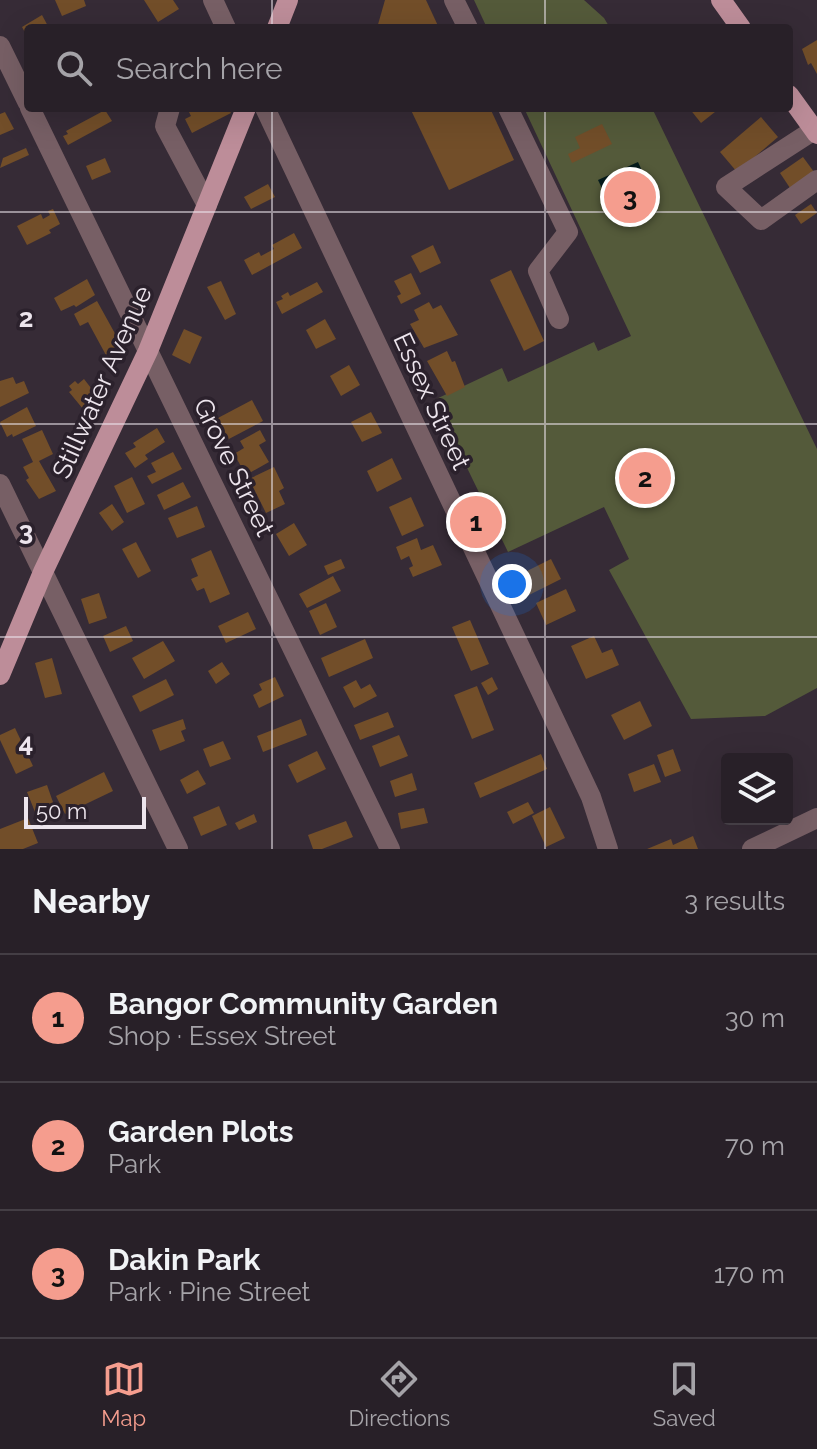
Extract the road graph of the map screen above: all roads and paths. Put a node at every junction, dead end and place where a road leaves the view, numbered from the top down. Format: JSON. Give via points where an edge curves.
{"nodes":[{"id":1,"x":213,"y":0,"type":"edge"},
{"id":2,"x":288,"y":0,"type":"edge"},
{"id":3,"x":454,"y":0,"type":"edge"},
{"id":4,"x":721,"y":0,"type":"edge"},
{"id":5,"x":224,"y":24,"type":"edge"},
{"id":6,"x":279,"y":24,"type":"edge"},
{"id":7,"x":466,"y":24,"type":"edge"},
{"id":8,"x":738,"y":24,"type":"edge"},
{"id":9,"x":0,"y":46,"type":"edge"},
{"id":10,"x":24,"y":96,"type":"edge"},
{"id":11,"x":793,"y":100,"type":"edge"},
{"id":12,"x":32,"y":112,"type":"edge"},
{"id":13,"x":169,"y":112,"type":"edge"},
{"id":14,"x":244,"y":112,"type":"edge"},
{"id":15,"x":267,"y":112,"type":"edge"},
{"id":16,"x":510,"y":112,"type":"edge"},
{"id":17,"x":816,"y":132,"type":"edge"},
{"id":18,"x":817,"y":180,"type":"edge"},
{"id":19,"x":207,"y":205,"type":"junction"},
{"id":20,"x":559,"y":319,"type":"dead end"},
{"id":21,"x":148,"y":351,"type":"junction"},
{"id":22,"x":0,"y":484,"type":"edge"},
{"id":23,"x":43,"y":572,"type":"junction"},
{"id":24,"x":0,"y":675,"type":"edge"},
{"id":25,"x":817,"y":818,"type":"edge"},
{"id":26,"x":178,"y":849,"type":"edge"},
{"id":27,"x":390,"y":849,"type":"edge"},
{"id":28,"x":608,"y":849,"type":"edge"},
{"id":29,"x":752,"y":849,"type":"edge"}],
"edges":[{"from":1,"to":5,"type":"street"},
{"from":2,"to":6,"type":"main road"},
{"from":3,"to":7,"type":"street"},
{"from":4,"to":8,"type":"main road"},
{"from":9,"to":10,"type":"street","name":"Grove Street"},
{"from":11,"to":17,"type":"main road"},
{"from":12,"to":21,"type":"street","name":"Grove Street"},
{"from":13,"to":19,"type":"street","via":[[165,126]]},
{"from":14,"to":19,"type":"main road","name":"Stillwater Avenue"},
{"from":15,"to":28,"type":"street","name":"Essex Street","via":[[591,797]]},
{"from":16,"to":20,"type":"street","via":[[568,232],[538,271]]},
{"from":17,"to":18,"type":"street","via":[[726,187],[761,220]]},
{"from":19,"to":21,"type":"main road","name":"Stillwater Avenue"},
{"from":21,"to":23,"type":"main road","name":"Stillwater Avenue"},
{"from":21,"to":27,"type":"street","name":"Grove Street"},
{"from":22,"to":23,"type":"street"},
{"from":23,"to":24,"type":"main road","name":"Stillwater Avenue"},
{"from":23,"to":26,"type":"street"},
{"from":25,"to":29,"type":"street"}]}
